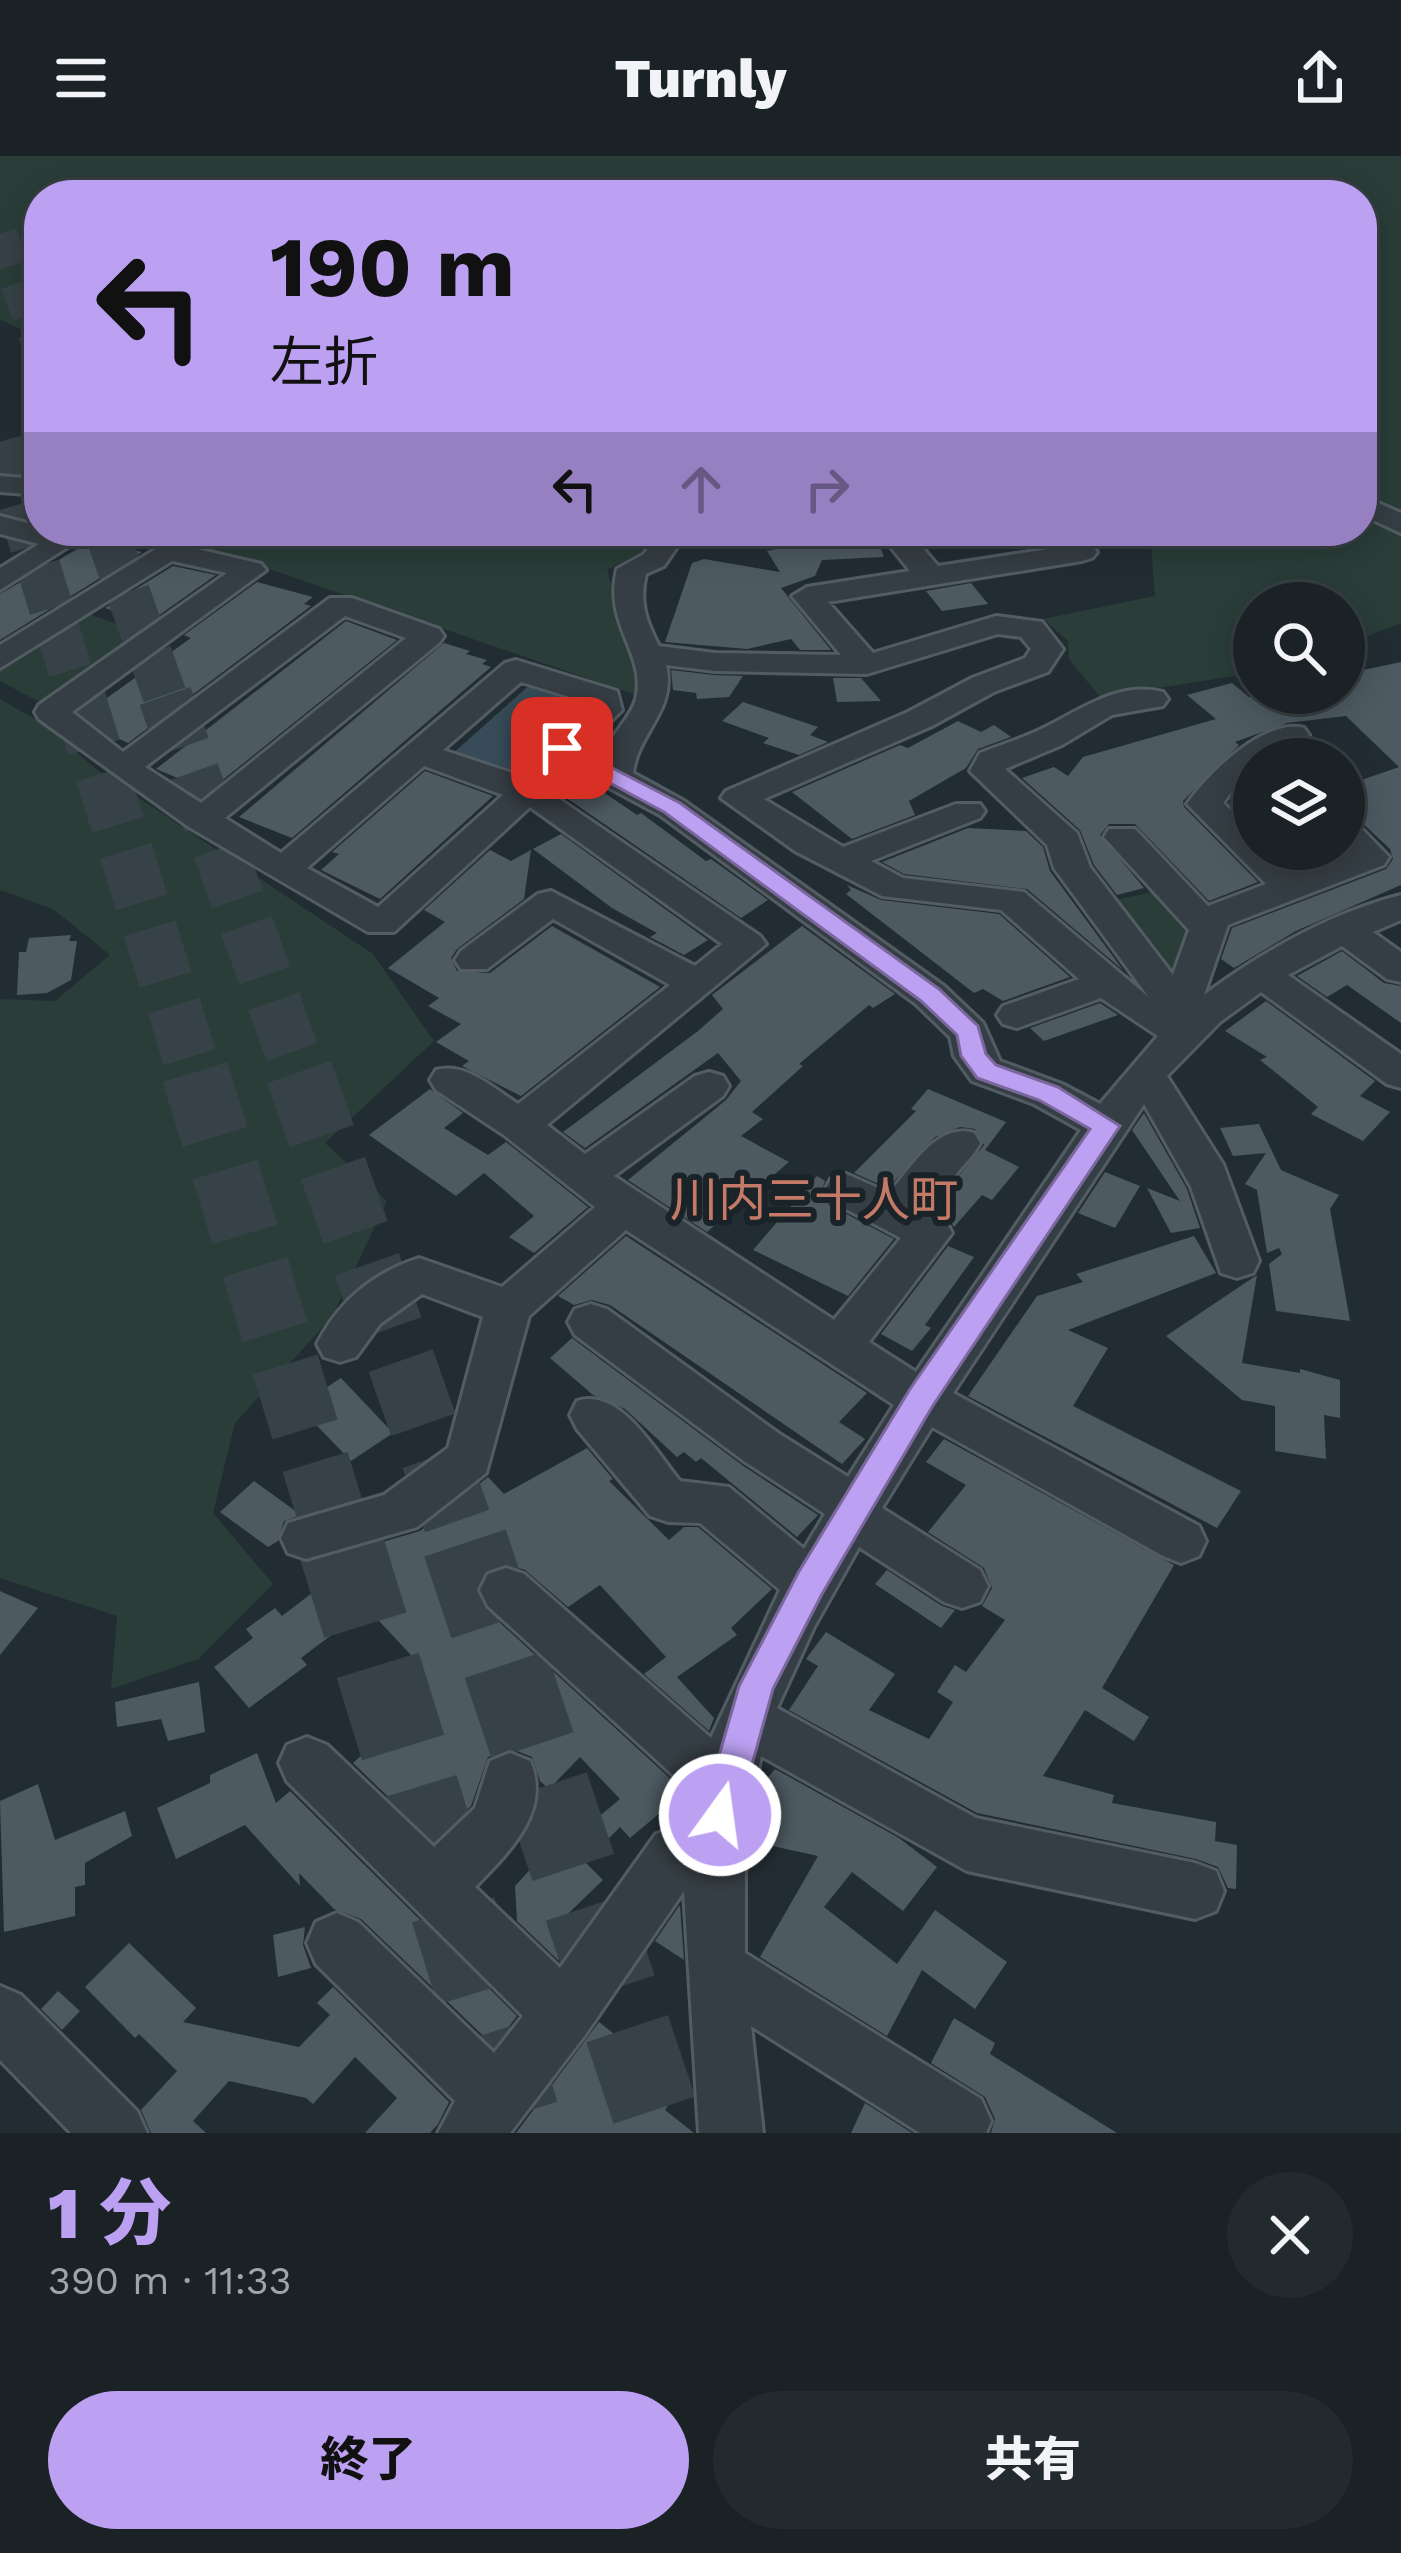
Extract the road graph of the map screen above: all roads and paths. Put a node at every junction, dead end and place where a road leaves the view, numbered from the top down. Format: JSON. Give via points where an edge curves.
{"nodes":[{"id":1,"x":55,"y":546,"type":"edge"},
{"id":2,"x":664,"y":546,"type":"edge"},
{"id":3,"x":905,"y":546,"type":"edge"},
{"id":4,"x":1077,"y":546,"type":"edge"},
{"id":5,"x":931,"y":576,"type":"junction"},
{"id":6,"x":0,"y":581,"type":"edge"},
{"id":7,"x":1040,"y":636,"type":"junction"},
{"id":8,"x":650,"y":654,"type":"junction"},
{"id":9,"x":0,"y":659,"type":"edge"},
{"id":10,"x":915,"y":664,"type":"dead end"},
{"id":11,"x":867,"y":665,"type":"junction"},
{"id":12,"x":1152,"y":699,"type":"dead end"},
{"id":13,"x":1292,"y":735,"type":"dead end"},
{"id":14,"x":417,"y":753,"type":"junction"},
{"id":15,"x":123,"y":768,"type":"junction"},
{"id":16,"x":616,"y":779,"type":"junction"},
{"id":17,"x":547,"y":806,"type":"dead end"},
{"id":18,"x":968,"y":811,"type":"dead end"},
{"id":19,"x":201,"y":820,"type":"junction"},
{"id":20,"x":1122,"y":837,"type":"dead end"},
{"id":21,"x":719,"y":842,"type":"junction"},
{"id":22,"x":842,"y":861,"type":"junction"},
{"id":23,"x":283,"y":870,"type":"junction"},
{"id":24,"x":1334,"y":870,"type":"edge"},
{"id":25,"x":653,"y":882,"type":"junction"},
{"id":26,"x":1289,"y":886,"type":"junction"},
{"id":27,"x":1401,"y":906,"type":"edge"},
{"id":28,"x":1207,"y":927,"type":"junction"},
{"id":29,"x":1344,"y":929,"type":"junction"},
{"id":30,"x":474,"y":960,"type":"dead end"},
{"id":31,"x":1401,"y":970,"type":"edge"},
{"id":32,"x":1263,"y":975,"type":"junction"},
{"id":33,"x":696,"y":983,"type":"junction"},
{"id":34,"x":1106,"y":983,"type":"junction"},
{"id":35,"x":1017,"y":1015,"type":"dead end"},
{"id":36,"x":1190,"y":1016,"type":"junction"},
{"id":37,"x":1401,"y":1074,"type":"edge"},
{"id":38,"x":1146,"y":1076,"type":"junction"},
{"id":39,"x":450,"y":1080,"type":"dead end"},
{"id":40,"x":709,"y":1086,"type":"dead end"},
{"id":41,"x":519,"y":1125,"type":"junction"},
{"id":42,"x":1107,"y":1126,"type":"junction"},
{"id":43,"x":959,"y":1143,"type":"dead end"},
{"id":44,"x":583,"y":1177,"type":"junction"},
{"id":45,"x":846,"y":1190,"type":"dead end"},
{"id":46,"x":624,"y":1207,"type":"junction"},
{"id":47,"x":895,"y":1215,"type":"junction"},
{"id":48,"x":1237,"y":1261,"type":"dead end"},
{"id":49,"x":508,"y":1308,"type":"junction"},
{"id":50,"x":590,"y":1322,"type":"dead end"},
{"id":51,"x":340,"y":1343,"type":"dead end"},
{"id":52,"x":838,"y":1346,"type":"junction"},
{"id":53,"x":921,"y":1398,"type":"junction"},
{"id":54,"x":594,"y":1415,"type":"dead end"},
{"id":55,"x":854,"y":1512,"type":"junction"},
{"id":56,"x":306,"y":1538,"type":"dead end"},
{"id":57,"x":1181,"y":1541,"type":"dead end"},
{"id":58,"x":810,"y":1584,"type":"junction"},
{"id":59,"x":962,"y":1586,"type":"dead end"},
{"id":60,"x":506,"y":1590,"type":"dead end"},
{"id":61,"x":746,"y":1719,"type":"junction"},
{"id":62,"x":308,"y":1762,"type":"dead end"},
{"id":63,"x":510,"y":1779,"type":"dead end"},
{"id":64,"x":725,"y":1786,"type":"junction"},
{"id":65,"x":715,"y":1844,"type":"junction"},
{"id":66,"x":434,"y":1888,"type":"junction"},
{"id":67,"x":1195,"y":1892,"type":"dead end"},
{"id":68,"x":337,"y":1943,"type":"dead end"},
{"id":69,"x":718,"y":1972,"type":"junction"},
{"id":70,"x":564,"y":2014,"type":"junction"},
{"id":71,"x":0,"y":2016,"type":"edge"},
{"id":72,"x":484,"y":2116,"type":"edge"},
{"id":73,"x":959,"y":2121,"type":"dead end"},
{"id":74,"x":115,"y":2133,"type":"edge"},
{"id":75,"x":731,"y":2133,"type":"edge"}],
"edges":[{"from":1,"to":6,"type":"street"},
{"from":2,"to":8,"type":"street","via":[[632,569],[623,593],[634,635]]},
{"from":3,"to":5,"type":"street"},
{"from":4,"to":5,"type":"street","via":[[1082,552]]},
{"from":5,"to":11,"type":"street","via":[[807,596]]},
{"from":7,"to":10,"type":"street","via":[[1001,636]]},
{"from":7,"to":11,"type":"street","via":[[995,625]]},
{"from":7,"to":22,"type":"street","via":[[1047,649],[1036,665],[738,798]]},
{"from":8,"to":11,"type":"street"},
{"from":8,"to":16,"type":"street","via":[[653,699],[620,751]]},
{"from":9,"to":15,"type":"street","via":[[167,551],[251,570],[51,712]]},
{"from":12,"to":36,"type":"street","via":[[1103,707],[992,760],[987,771],[1064,841],[1072,868]]},
{"from":13,"to":26,"type":"street","via":[[1230,771],[1204,804]]},
{"from":14,"to":16,"type":"street","via":[[516,670],[606,698],[606,710],[562,748]]},
{"from":14,"to":23,"type":"street"},
{"from":14,"to":23,"type":"street","via":[[518,786],[521,797],[381,923]]},
{"from":15,"to":19,"type":"street"},
{"from":15,"to":19,"type":"street","via":[[341,604],[428,636]]},
{"from":16,"to":21,"type":"street"},
{"from":17,"to":25,"type":"street"},
{"from":18,"to":22,"type":"street"},
{"from":19,"to":23,"type":"street"},
{"from":20,"to":28,"type":"street"},
{"from":21,"to":25,"type":"street"},
{"from":21,"to":42,"type":"street","via":[[930,995],[969,1032],[980,1067]]},
{"from":22,"to":34,"type":"street","via":[[895,889],[1010,900]]},
{"from":24,"to":26,"type":"street"},
{"from":25,"to":33,"type":"street","via":[[747,944]]},
{"from":26,"to":28,"type":"street"},
{"from":27,"to":29,"type":"street"},
{"from":28,"to":36,"type":"street"},
{"from":29,"to":31,"type":"street"},
{"from":29,"to":32,"type":"street"},
{"from":30,"to":33,"type":"street","via":[[550,902]]},
{"from":32,"to":36,"type":"street"},
{"from":32,"to":37,"type":"street"},
{"from":33,"to":41,"type":"street"},
{"from":34,"to":35,"type":"street"},
{"from":34,"to":36,"type":"street"},
{"from":36,"to":38,"type":"street"},
{"from":38,"to":42,"type":"street"},
{"from":38,"to":48,"type":"street","via":[[1218,1194]]},
{"from":39,"to":41,"type":"street"},
{"from":40,"to":44,"type":"street"},
{"from":41,"to":44,"type":"street"},
{"from":42,"to":53,"type":"street"},
{"from":43,"to":47,"type":"street"},
{"from":44,"to":46,"type":"street"},
{"from":45,"to":47,"type":"street"},
{"from":46,"to":49,"type":"street"},
{"from":46,"to":52,"type":"street"},
{"from":47,"to":52,"type":"street","via":[[930,1233]]},
{"from":49,"to":51,"type":"street","via":[[419,1275],[385,1292]]},
{"from":49,"to":56,"type":"street","via":[[469,1459],[399,1511]]},
{"from":50,"to":55,"type":"street"},
{"from":52,"to":53,"type":"street"},
{"from":53,"to":55,"type":"street"},
{"from":53,"to":57,"type":"street"},
{"from":54,"to":58,"type":"street","via":[[668,1502],[711,1502]]},
{"from":55,"to":58,"type":"street"},
{"from":55,"to":59,"type":"street"},
{"from":58,"to":61,"type":"street"},
{"from":60,"to":64,"type":"street"},
{"from":61,"to":64,"type":"street"},
{"from":61,"to":67,"type":"street","via":[[967,1844]]},
{"from":62,"to":66,"type":"street"},
{"from":63,"to":66,"type":"street","via":[[500,1822]]},
{"from":64,"to":65,"type":"street"},
{"from":65,"to":69,"type":"street"},
{"from":65,"to":70,"type":"street","via":[[676,1854]]},
{"from":66,"to":70,"type":"street"},
{"from":68,"to":72,"type":"street"},
{"from":69,"to":73,"type":"street"},
{"from":69,"to":75,"type":"street"},
{"from":70,"to":72,"type":"street"},
{"from":71,"to":74,"type":"street"}]}
